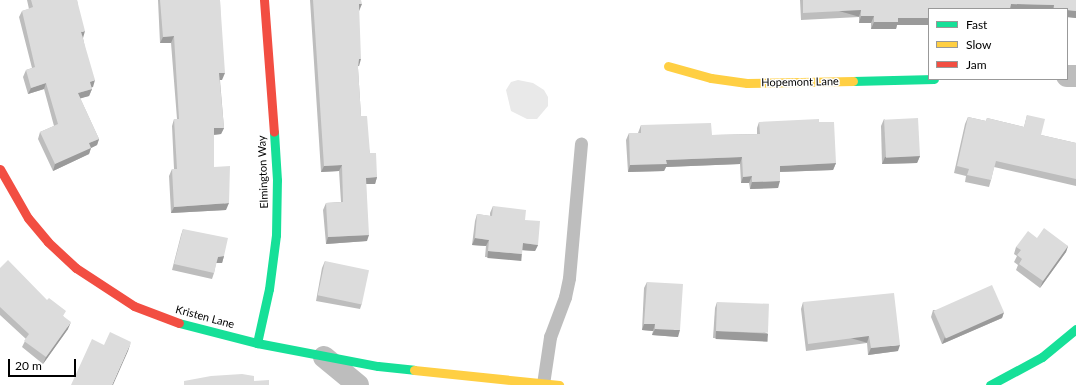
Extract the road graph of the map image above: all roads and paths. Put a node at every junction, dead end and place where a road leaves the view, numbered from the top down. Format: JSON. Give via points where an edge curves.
{"nodes":[{"id":1,"x":264,"y":0,"type":"edge"},
{"id":2,"x":668,"y":66,"type":"dead end"},
{"id":3,"x":928,"y":79,"type":"edge"},
{"id":4,"x":581,"y":144,"type":"dead end"},
{"id":5,"x":0,"y":169,"type":"edge"},
{"id":6,"x":1076,"y":329,"type":"edge"},
{"id":7,"x":257,"y":343,"type":"junction"},
{"id":8,"x":324,"y":357,"type":"junction"},
{"id":9,"x":465,"y":381,"type":"edge"},
{"id":10,"x":543,"y":384,"type":"junction"},
{"id":11,"x":358,"y":385,"type":"edge"},
{"id":12,"x":559,"y":385,"type":"edge"},
{"id":13,"x":990,"y":385,"type":"edge"}],
"edges":[{"from":1,"to":7,"type":"street","name":"Elmington Way","via":[[277,180],[276,235],[269,289]]},
{"from":2,"to":3,"type":"street","name":"Hopemont Lane","via":[[710,78],[747,83]]},
{"from":4,"to":10,"type":"lane","via":[[569,278],[565,297],[550,337]]},
{"from":5,"to":7,"type":"street","name":"Kristen Lane","via":[[28,218],[48,242],[76,268],[107,291],[134,306],[170,320]]},
{"from":6,"to":13,"type":"street","via":[[1042,357]]},
{"from":7,"to":8,"type":"street","name":"Kristen Lane"},
{"from":8,"to":9,"type":"street","name":"Kristen Lane"},
{"from":8,"to":11,"type":"street"},
{"from":9,"to":10,"type":"street","name":"Kristen Lane"},
{"from":10,"to":12,"type":"street","name":"Kristen Lane"}]}
